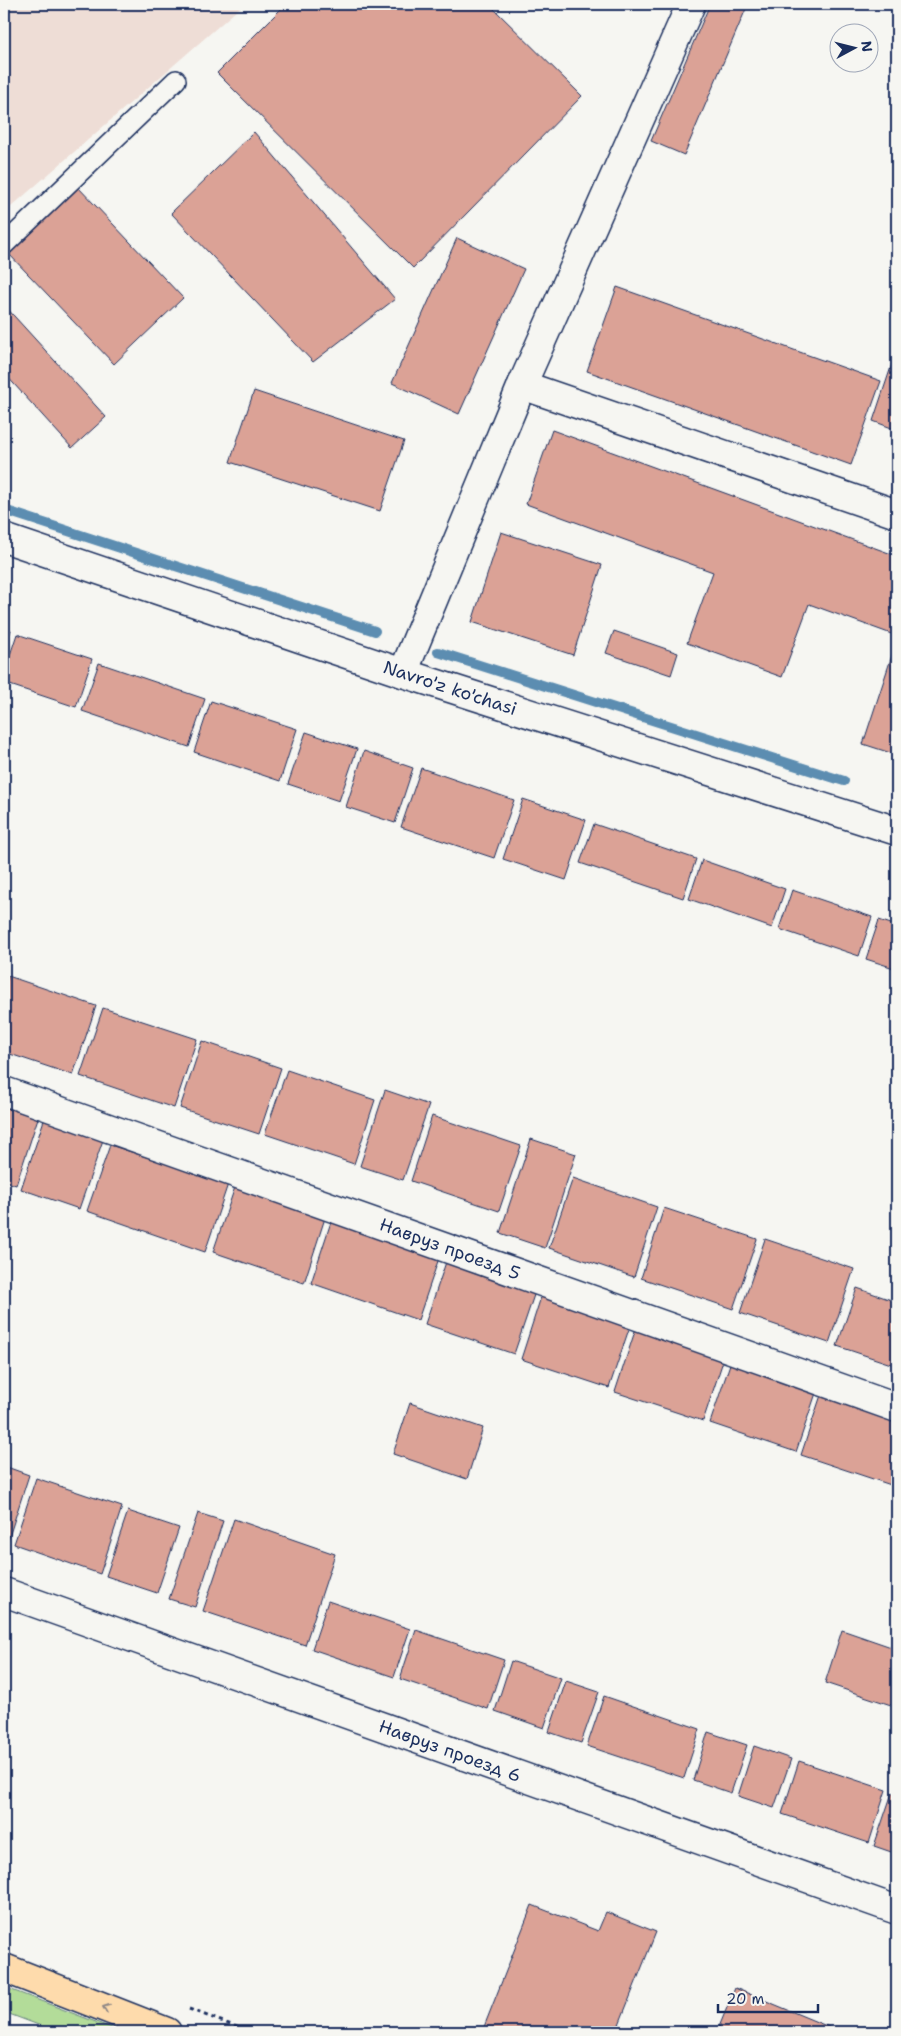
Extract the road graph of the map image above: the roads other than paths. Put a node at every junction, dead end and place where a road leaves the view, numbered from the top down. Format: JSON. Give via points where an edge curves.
{"nodes":[{"id":1,"x":691,"y":4,"type":"edge"},
{"id":2,"x":176,"y":80,"type":"dead end"},
{"id":3,"x":4,"y":245,"type":"edge"},
{"id":4,"x":522,"y":386,"type":"junction"},
{"id":5,"x":897,"y":514,"type":"edge"},
{"id":6,"x":4,"y":538,"type":"edge"},
{"id":7,"x":403,"y":673,"type":"junction"},
{"id":8,"x":897,"y":831,"type":"edge"},
{"id":9,"x":4,"y":1091,"type":"edge"},
{"id":10,"x":897,"y":1408,"type":"edge"},
{"id":11,"x":4,"y":1592,"type":"edge"},
{"id":12,"x":897,"y":1910,"type":"edge"},
{"id":13,"x":4,"y":1968,"type":"edge"},
{"id":14,"x":167,"y":2032,"type":"edge"}],
"edges":[{"from":1,"to":4,"type":"street"},
{"from":2,"to":3,"type":"lane"},
{"from":4,"to":5,"type":"street"},
{"from":4,"to":7,"type":"street"},
{"from":6,"to":7,"type":"street","name":"Navro'z ko'chasi"},
{"from":7,"to":8,"type":"street","name":"Navro'z ko'chasi"},
{"from":9,"to":10,"type":"street","name":"Навруз проезд 5"},
{"from":11,"to":12,"type":"street","name":"Навруз проезд 6"},
{"from":14,"to":13,"type":"highway","one_way":true}]}
